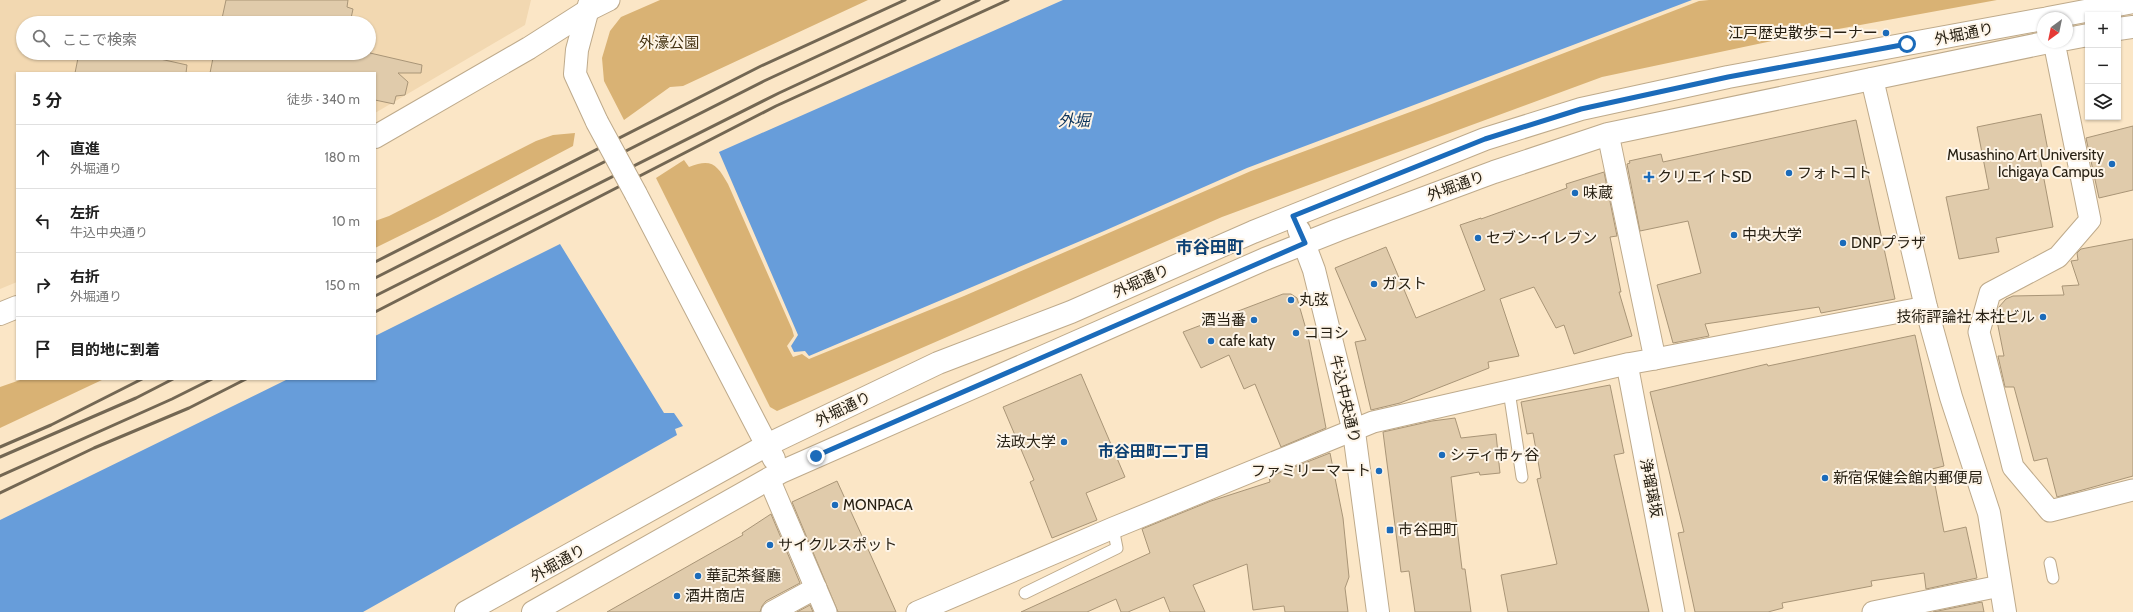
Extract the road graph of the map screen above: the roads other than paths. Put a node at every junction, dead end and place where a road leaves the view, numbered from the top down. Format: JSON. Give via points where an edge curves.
{"nodes":[{"id":1,"x":609,"y":0,"type":"edge"},
{"id":2,"x":2133,"y":2,"type":"edge"},
{"id":3,"x":588,"y":6,"type":"edge"},
{"id":4,"x":2073,"y":13,"type":"edge"},
{"id":5,"x":2037,"y":20,"type":"edge"},
{"id":6,"x":2133,"y":27,"type":"edge"},
{"id":7,"x":2121,"y":29,"type":"edge"},
{"id":8,"x":2085,"y":36,"type":"edge"},
{"id":9,"x":2073,"y":38,"type":"edge"},
{"id":10,"x":2037,"y":45,"type":"edge"},
{"id":11,"x":2055,"y":48,"type":"edge"},
{"id":12,"x":1872,"y":79,"type":"junction"},
{"id":13,"x":1608,"y":134,"type":"junction"},
{"id":14,"x":376,"y":136,"type":"edge"},
{"id":15,"x":1293,"y":216,"type":"junction"},
{"id":16,"x":1305,"y":243,"type":"junction"},
{"id":17,"x":16,"y":307,"type":"edge"},
{"id":18,"x":1926,"y":307,"type":"junction"},
{"id":19,"x":0,"y":314,"type":"edge"},
{"id":20,"x":1655,"y":359,"type":"junction"},
{"id":21,"x":1627,"y":364,"type":"junction"},
{"id":22,"x":1509,"y":391,"type":"junction"},
{"id":23,"x":1354,"y":432,"type":"junction"},
{"id":24,"x":767,"y":445,"type":"junction"},
{"id":25,"x":775,"y":476,"type":"junction"},
{"id":26,"x":1522,"y":477,"type":"dead end"},
{"id":27,"x":2133,"y":490,"type":"edge"},
{"id":28,"x":1113,"y":528,"type":"junction"},
{"id":29,"x":2050,"y":562,"type":"dead end"},
{"id":30,"x":2054,"y":578,"type":"dead end"},
{"id":31,"x":2000,"y":586,"type":"junction"},
{"id":32,"x":816,"y":588,"type":"junction"},
{"id":33,"x":1025,"y":593,"type":"dead end"},
{"id":34,"x":466,"y":612,"type":"edge"},
{"id":35,"x":532,"y":612,"type":"edge"},
{"id":36,"x":772,"y":612,"type":"edge"},
{"id":37,"x":826,"y":612,"type":"edge"},
{"id":38,"x":917,"y":612,"type":"edge"},
{"id":39,"x":1378,"y":612,"type":"edge"},
{"id":40,"x":1674,"y":612,"type":"edge"},
{"id":41,"x":1873,"y":612,"type":"edge"},
{"id":42,"x":2005,"y":612,"type":"edge"}],
"edges":[{"from":1,"to":3,"type":"street"},
{"from":2,"to":4,"type":"main road"},
{"from":3,"to":14,"type":"main road","via":[[529,48]]},
{"from":3,"to":24,"type":"main road","bridge":true,"via":[[577,50],[575,74],[597,122]]},
{"from":5,"to":15,"type":"main road","name":"外堀通り","via":[[1728,77],[1581,109],[1485,139]]},
{"from":6,"to":7,"type":"main road"},
{"from":8,"to":9,"type":"main road"},
{"from":10,"to":12,"type":"main road","name":"外堀通り"},
{"from":11,"to":27,"type":"street","via":[[2090,220],[2058,257],[1990,293],[1979,332],[2013,467],[2050,511]]},
{"from":12,"to":13,"type":"main road","name":"外堀通り"},
{"from":12,"to":18,"type":"main road"},
{"from":13,"to":16,"type":"main road","name":"外堀通り","via":[[1494,172]]},
{"from":13,"to":20,"type":"street"},
{"from":15,"to":16,"type":"main road","name":"牛込中央通り"},
{"from":15,"to":24,"type":"main road","name":"外堀通り","via":[[1071,312],[938,363]]},
{"from":16,"to":23,"type":"main road","name":"牛込中央通り"},
{"from":16,"to":25,"type":"main road","name":"外堀通り"},
{"from":17,"to":19,"type":"main road"},
{"from":18,"to":20,"type":"street"},
{"from":18,"to":31,"type":"main road","via":[[1951,397],[1989,513]]},
{"from":20,"to":21,"type":"street"},
{"from":21,"to":22,"type":"street"},
{"from":21,"to":40,"type":"street","name":"浄瑠璃坂"},
{"from":22,"to":23,"type":"street","via":[[1374,422]]},
{"from":22,"to":26,"type":"lane"},
{"from":23,"to":28,"type":"street"},
{"from":23,"to":39,"type":"main road","name":"牛込中央通り"},
{"from":24,"to":25,"type":"main road"},
{"from":24,"to":34,"type":"main road","name":"外堀通り"},
{"from":25,"to":32,"type":"street"},
{"from":25,"to":35,"type":"main road","name":"外堀通り"},
{"from":28,"to":33,"type":"lane","via":[[1117,548]]},
{"from":28,"to":38,"type":"street"},
{"from":29,"to":30,"type":"lane"},
{"from":31,"to":41,"type":"street"},
{"from":31,"to":42,"type":"main road"},
{"from":32,"to":36,"type":"street"},
{"from":32,"to":37,"type":"street"}]}
